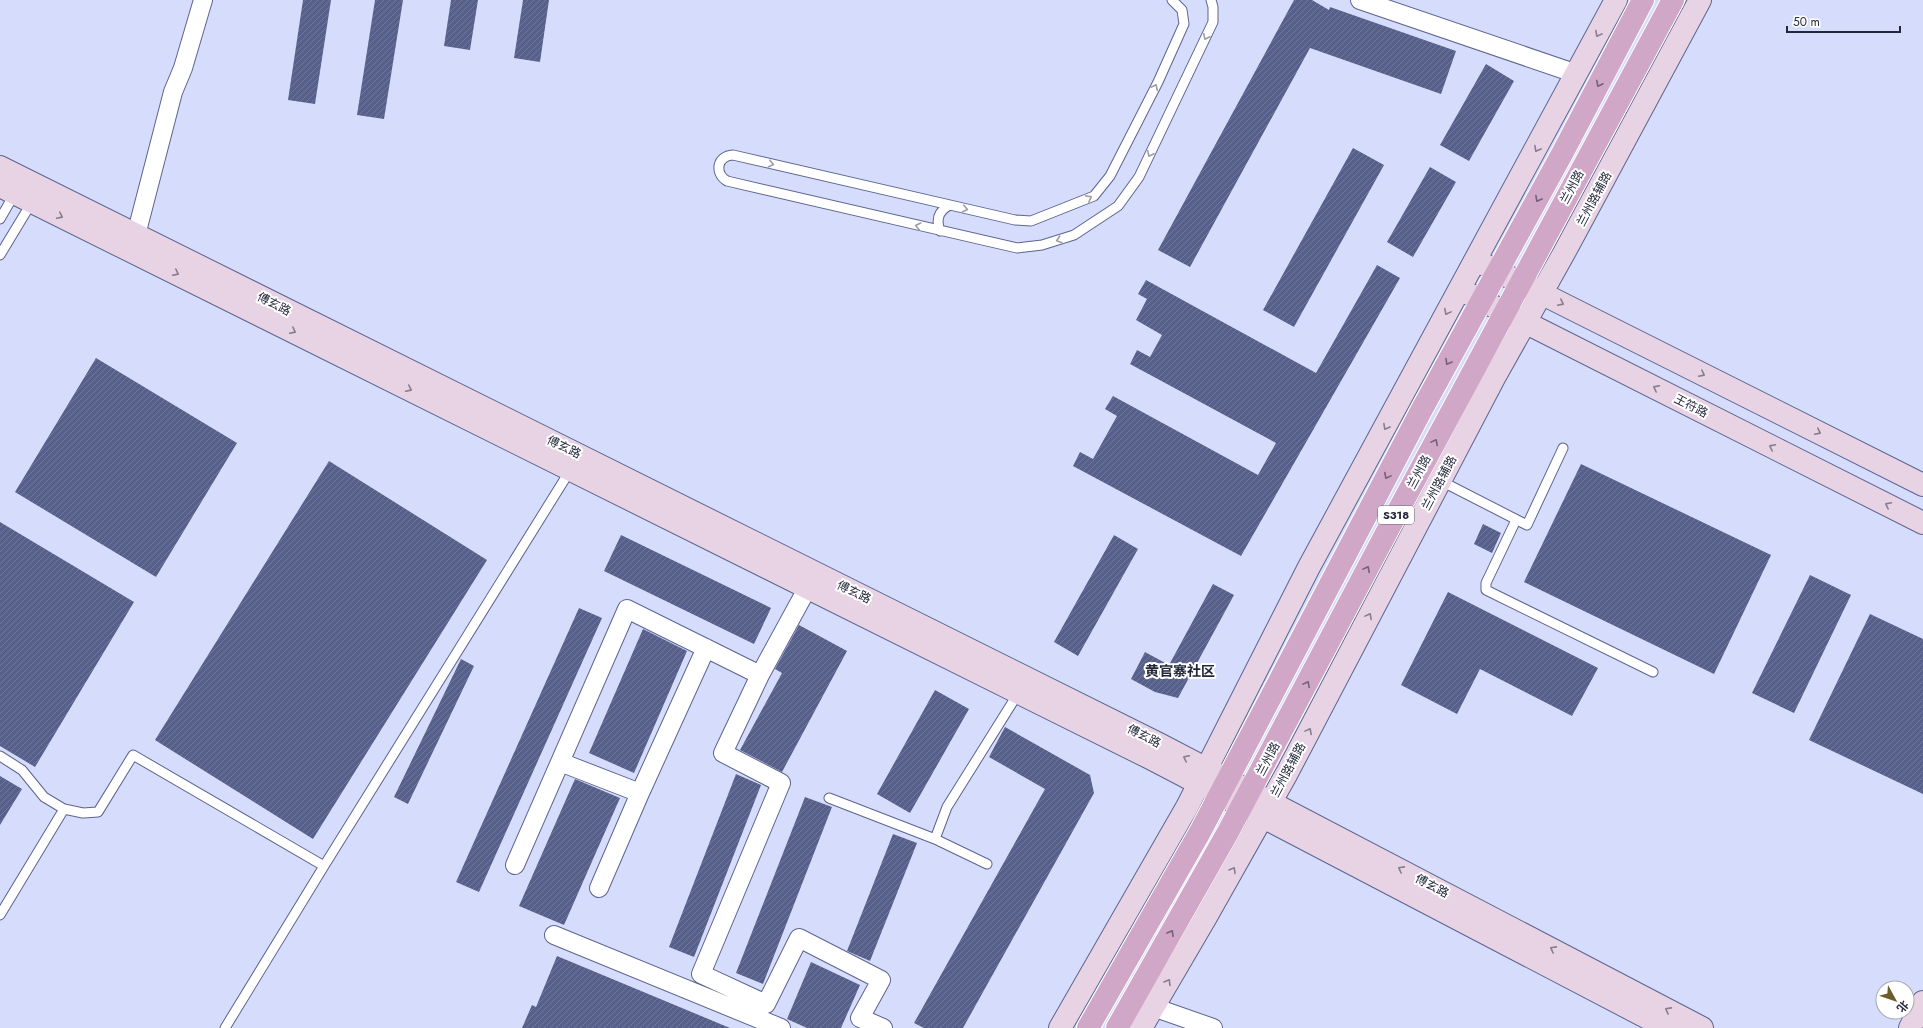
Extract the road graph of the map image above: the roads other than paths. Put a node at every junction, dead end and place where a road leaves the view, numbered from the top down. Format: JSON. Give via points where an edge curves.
{"nodes":[{"id":1,"x":203,"y":0,"type":"edge"},
{"id":2,"x":1172,"y":0,"type":"edge"},
{"id":3,"x":1211,"y":0,"type":"edge"},
{"id":4,"x":1360,"y":0,"type":"edge"},
{"id":5,"x":1616,"y":0,"type":"edge"},
{"id":6,"x":1643,"y":0,"type":"edge"},
{"id":7,"x":1673,"y":0,"type":"edge"},
{"id":8,"x":1700,"y":0,"type":"edge"},
{"id":9,"x":1577,"y":74,"type":"junction"},
{"id":10,"x":0,"y":167,"type":"edge"},
{"id":11,"x":16,"y":193,"type":"edge"},
{"id":12,"x":948,"y":206,"type":"junction"},
{"id":13,"x":0,"y":219,"type":"edge"},
{"id":14,"x":940,"y":231,"type":"junction"},
{"id":15,"x":136,"y":235,"type":"junction"},
{"id":16,"x":0,"y":255,"type":"edge"},
{"id":17,"x":1476,"y":260,"type":"junction"},
{"id":18,"x":1498,"y":272,"type":"junction"},
{"id":19,"x":1520,"y":282,"type":"junction"},
{"id":20,"x":1460,"y":289,"type":"junction"},
{"id":21,"x":1542,"y":293,"type":"junction"},
{"id":22,"x":1482,"y":300,"type":"junction"},
{"id":23,"x":1504,"y":312,"type":"junction"},
{"id":24,"x":1525,"y":322,"type":"junction"},
{"id":25,"x":1563,"y":448,"type":"dead end"},
{"id":26,"x":571,"y":469,"type":"junction"},
{"id":27,"x":1430,"y":476,"type":"junction"},
{"id":28,"x":1923,"y":485,"type":"edge"},
{"id":29,"x":1516,"y":520,"type":"junction"},
{"id":30,"x":1923,"y":522,"type":"edge"},
{"id":31,"x":808,"y":587,"type":"junction"},
{"id":32,"x":706,"y":648,"type":"junction"},
{"id":33,"x":1653,"y":672,"type":"dead end"},
{"id":34,"x":760,"y":675,"type":"junction"},
{"id":35,"x":1019,"y":692,"type":"junction"},
{"id":36,"x":0,"y":756,"type":"edge"},
{"id":37,"x":560,"y":762,"type":"junction"},
{"id":38,"x":1204,"y":776,"type":"junction"},
{"id":39,"x":1224,"y":786,"type":"junction"},
{"id":40,"x":640,"y":793,"type":"junction"},
{"id":41,"x":829,"y":798,"type":"dead end"},
{"id":42,"x":1247,"y":798,"type":"junction"},
{"id":43,"x":64,"y":809,"type":"junction"},
{"id":44,"x":1268,"y":809,"type":"junction"},
{"id":45,"x":935,"y":839,"type":"junction"},
{"id":46,"x":987,"y":864,"type":"dead end"},
{"id":47,"x":515,"y":865,"type":"dead end"},
{"id":48,"x":324,"y":866,"type":"junction"},
{"id":49,"x":599,"y":888,"type":"dead end"},
{"id":50,"x":0,"y":914,"type":"edge"},
{"id":51,"x":554,"y":935,"type":"dead end"},
{"id":52,"x":1923,"y":1002,"type":"edge"},
{"id":53,"x":1153,"y":1007,"type":"junction"},
{"id":54,"x":225,"y":1028,"type":"edge"},
{"id":55,"x":781,"y":1028,"type":"edge"},
{"id":56,"x":883,"y":1028,"type":"edge"},
{"id":57,"x":1060,"y":1028,"type":"edge"},
{"id":58,"x":1088,"y":1028,"type":"edge"},
{"id":59,"x":1117,"y":1028,"type":"edge"},
{"id":60,"x":1141,"y":1028,"type":"edge"},
{"id":61,"x":1213,"y":1028,"type":"edge"},
{"id":62,"x":1667,"y":1028,"type":"edge"},
{"id":63,"x":1702,"y":1028,"type":"edge"},
{"id":64,"x":1910,"y":1028,"type":"edge"}],
"edges":[{"from":1,"to":15,"type":"street","via":[[183,68],[173,92]]},
{"from":12,"to":2,"type":"lane","one_way":true,"via":[[1031,222],[1094,196],[1110,176],[1158,82],[1184,24],[1182,10]]},
{"from":3,"to":14,"type":"lane","one_way":true,"via":[[1213,22],[1139,177],[1118,206],[1074,235],[1042,245],[1018,248]]},
{"from":4,"to":9,"type":"street"},
{"from":5,"to":9,"type":"street","one_way":true},
{"from":6,"to":18,"type":"main road","name":"兰州路","number":"S318","one_way":true},
{"from":7,"to":19,"type":"main road","name":"兰州路","number":"S318"},
{"from":8,"to":21,"type":"street","name":"兰州路辅路"},
{"from":9,"to":17,"type":"street","one_way":true},
{"from":10,"to":15,"type":"street","name":"傅玄路"},
{"from":11,"to":13,"type":"lane"},
{"from":11,"to":16,"type":"lane"},
{"from":11,"to":26,"type":"street","name":"傅玄路","one_way":true},
{"from":12,"to":14,"type":"lane","via":[[939,214]]},
{"from":14,"to":12,"type":"lane","one_way":true,"via":[[727,181],[720,176],[719,163],[724,157],[733,155]]},
{"from":38,"to":15,"type":"street","name":"傅玄路","one_way":true},
{"from":17,"to":18,"type":"street"},
{"from":17,"to":20,"type":"street"},
{"from":18,"to":19,"type":"street"},
{"from":18,"to":22,"type":"main road","name":"兰州路","number":"S318"},
{"from":19,"to":21,"type":"street"},
{"from":19,"to":23,"type":"main road","name":"兰州路","number":"S318"},
{"from":20,"to":22,"type":"street","name":"王符路"},
{"from":20,"to":38,"type":"street","one_way":true,"via":[[1309,567]]},
{"from":21,"to":24,"type":"street","name":"兰州路辅路"},
{"from":21,"to":28,"type":"street","one_way":true},
{"from":22,"to":23,"type":"street","name":"王符路"},
{"from":22,"to":39,"type":"main road","name":"兰州路","number":"S318","one_way":true,"via":[[1417,418]]},
{"from":23,"to":24,"type":"street","name":"王符路"},
{"from":27,"to":23,"type":"main road","name":"兰州路","number":"S318","one_way":true},
{"from":24,"to":27,"type":"street","name":"兰州路辅路"},
{"from":30,"to":24,"type":"street","name":"王符路","one_way":true},
{"from":25,"to":29,"type":"lane","via":[[1527,525]]},
{"from":26,"to":31,"type":"street","name":"傅玄路"},
{"from":26,"to":48,"type":"lane"},
{"from":27,"to":29,"type":"lane"},
{"from":42,"to":27,"type":"main road","name":"兰州路","number":"S318","one_way":true},
{"from":44,"to":27,"type":"street","name":"兰州路辅路","one_way":true},
{"from":29,"to":33,"type":"lane","via":[[1486,583],[1486,590]]},
{"from":31,"to":34,"type":"street"},
{"from":31,"to":35,"type":"street","name":"傅玄路"},
{"from":32,"to":34,"type":"street"},
{"from":32,"to":37,"type":"street","via":[[626,609]]},
{"from":32,"to":40,"type":"street"},
{"from":34,"to":56,"type":"street","via":[[723,753],[781,783],[701,974],[766,1004],[799,938],[881,980],[860,1018]]},
{"from":35,"to":38,"type":"street","name":"傅玄路"},
{"from":35,"to":45,"type":"lane","via":[[947,807]]},
{"from":36,"to":43,"type":"lane","via":[[22,770],[44,797]]},
{"from":37,"to":40,"type":"street"},
{"from":37,"to":47,"type":"street"},
{"from":38,"to":39,"type":"street","name":"傅玄路"},
{"from":38,"to":57,"type":"street"},
{"from":39,"to":42,"type":"street","name":"傅玄路"},
{"from":39,"to":58,"type":"main road","name":"兰州路","number":"S318"},
{"from":40,"to":49,"type":"street"},
{"from":41,"to":45,"type":"lane"},
{"from":42,"to":44,"type":"street","name":"傅玄路"},
{"from":59,"to":42,"type":"main road","name":"兰州路","number":"S318","one_way":true},
{"from":43,"to":48,"type":"lane","via":[[83,813],[98,812],[134,754]]},
{"from":43,"to":50,"type":"lane"},
{"from":53,"to":44,"type":"street","name":"兰州路辅路","one_way":true},
{"from":44,"to":62,"type":"street","name":"傅玄路"},
{"from":63,"to":44,"type":"street","name":"傅玄路","one_way":true},
{"from":45,"to":46,"type":"lane"},
{"from":48,"to":54,"type":"lane"},
{"from":51,"to":55,"type":"street"},
{"from":52,"to":64,"type":"street"},
{"from":53,"to":60,"type":"street","name":"兰州路辅路"},
{"from":53,"to":61,"type":"street"}]}
